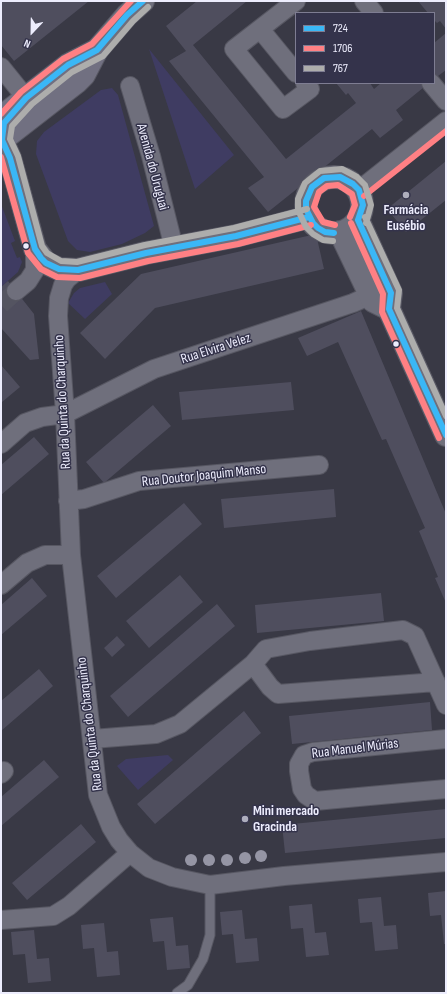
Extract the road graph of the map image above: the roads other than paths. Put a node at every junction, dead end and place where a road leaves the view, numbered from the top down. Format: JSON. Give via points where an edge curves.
{"nodes":[{"id":1,"x":143,"y":1,"type":"edge"},
{"id":2,"x":296,"y":1,"type":"edge"},
{"id":3,"x":364,"y":1,"type":"edge"},
{"id":4,"x":373,"y":12,"type":"edge"},
{"id":5,"x":260,"y":29,"type":"junction"},
{"id":6,"x":97,"y":50,"type":"junction"},
{"id":7,"x":1,"y":67,"type":"edge"},
{"id":8,"x":295,"y":72,"type":"edge"},
{"id":9,"x":305,"y":84,"type":"edge"},
{"id":10,"x":432,"y":84,"type":"edge"},
{"id":11,"x":130,"y":86,"type":"dead end"},
{"id":12,"x":24,"y":99,"type":"junction"},
{"id":13,"x":446,"y":101,"type":"edge"},
{"id":14,"x":1,"y":117,"type":"edge"},
{"id":15,"x":446,"y":121,"type":"edge"},
{"id":16,"x":1,"y":140,"type":"edge"},
{"id":17,"x":1,"y":188,"type":"edge"},
{"id":18,"x":359,"y":190,"type":"junction"},
{"id":19,"x":23,"y":208,"type":"junction"},
{"id":20,"x":309,"y":216,"type":"junction"},
{"id":21,"x":358,"y":220,"type":"junction"},
{"id":22,"x":340,"y":232,"type":"junction"},
{"id":23,"x":174,"y":248,"type":"junction"},
{"id":24,"x":35,"y":249,"type":"junction"},
{"id":25,"x":78,"y":270,"type":"junction"},
{"id":26,"x":16,"y":291,"type":"tunnel mouth"},
{"id":27,"x":370,"y":295,"type":"junction"},
{"id":28,"x":389,"y":309,"type":"junction"},
{"id":29,"x":65,"y":414,"type":"junction"},
{"id":30,"x":446,"y":435,"type":"edge"},
{"id":31,"x":1,"y":444,"type":"edge"},
{"id":32,"x":319,"y":465,"type":"dead end"},
{"id":33,"x":68,"y":501,"type":"junction"},
{"id":34,"x":71,"y":555,"type":"junction"},
{"id":35,"x":1,"y":585,"type":"edge"},
{"id":36,"x":253,"y":664,"type":"junction"},
{"id":37,"x":436,"y":682,"type":"junction"},
{"id":38,"x":446,"y":705,"type":"edge"},
{"id":39,"x":92,"y":739,"type":"junction"},
{"id":40,"x":446,"y":739,"type":"edge"},
{"id":41,"x":446,"y":789,"type":"edge"},
{"id":42,"x":130,"y":853,"type":"junction"},
{"id":43,"x":446,"y":862,"type":"edge"},
{"id":44,"x":210,"y":885,"type":"junction"},
{"id":45,"x":1,"y":920,"type":"edge"},
{"id":46,"x":177,"y":993,"type":"edge"}],
"edges":[{"from":1,"to":6,"type":"street"},
{"from":2,"to":5,"type":"street"},
{"from":3,"to":4,"type":"street"},
{"from":5,"to":8,"type":"street"},
{"from":5,"to":9,"type":"street","via":[[234,49],[283,110],[310,89]]},
{"from":6,"to":12,"type":"main road","via":[[68,65]]},
{"from":6,"to":16,"type":"main road","via":[[77,82]]},
{"from":7,"to":12,"type":"street"},
{"from":10,"to":13,"type":"street"},
{"from":11,"to":23,"type":"street","name":"Avenida do Uruguai"},
{"from":12,"to":14,"type":"main road"},
{"from":12,"to":16,"type":"main road","via":[[4,123]]},
{"from":15,"to":18,"type":"street"},
{"from":16,"to":19,"type":"street","via":[[10,158]]},
{"from":17,"to":19,"type":"street"},
{"from":18,"to":20,"type":"street","via":[[340,177],[324,178],[308,194],[306,209]]},
{"from":18,"to":21,"type":"street","via":[[363,205]]},
{"from":19,"to":24,"type":"street"},
{"from":20,"to":22,"type":"street","via":[[318,228],[325,232]]},
{"from":20,"to":23,"type":"street","via":[[236,236]]},
{"from":21,"to":22,"type":"street","via":[[347,230]]},
{"from":21,"to":28,"type":"street","via":[[391,293]]},
{"from":22,"to":27,"type":"street"},
{"from":23,"to":25,"type":"street"},
{"from":24,"to":25,"type":"street","via":[[41,258],[53,267]]},
{"from":24,"to":26,"type":"street","via":[[35,270],[28,281]]},
{"from":25,"to":29,"type":"street","name":"Rua da Quinta do Charquinho","via":[[67,279],[59,298]]},
{"from":27,"to":28,"type":"street","via":[[373,301]]},
{"from":27,"to":29,"type":"street","name":"Rua Elvira Velez","via":[[353,304],[154,369]]},
{"from":28,"to":30,"type":"street"},
{"from":29,"to":31,"type":"street","name":"Rua Elvira Velez","via":[[42,417],[25,423]]},
{"from":29,"to":33,"type":"street","name":"Rua da Quinta do Charquinho"},
{"from":32,"to":33,"type":"street","name":"Rua Doutor Joaquim Manso","via":[[139,481],[84,499]]},
{"from":33,"to":34,"type":"street","name":"Rua da Quinta do Charquinho"},
{"from":34,"to":35,"type":"street","via":[[45,555],[27,562]]},
{"from":34,"to":39,"type":"street","name":"Rua da Quinta do Charquinho"},
{"from":36,"to":37,"type":"street","via":[[278,694]]},
{"from":36,"to":37,"type":"street","via":[[266,650],[310,641],[403,630],[416,636]]},
{"from":36,"to":39,"type":"street","via":[[180,724],[156,734]]},
{"from":37,"to":38,"type":"street"},
{"from":39,"to":42,"type":"street","name":"Rua da Quinta do Charquinho","via":[[98,795],[111,827]]},
{"from":40,"to":41,"type":"street","name":"Rua Manuel Múrias","via":[[313,752],[304,756],[299,771],[302,789],[315,801]]},
{"from":42,"to":44,"type":"street","name":"Rua da Quinta do Charquinho","via":[[149,868],[172,877]]},
{"from":42,"to":45,"type":"street","via":[[69,906],[53,916]]},
{"from":43,"to":44,"type":"street","name":"Rua da Quinta do Charquinho"},
{"from":44,"to":46,"type":"lane","via":[[210,935],[203,959],[188,985]]}]}
